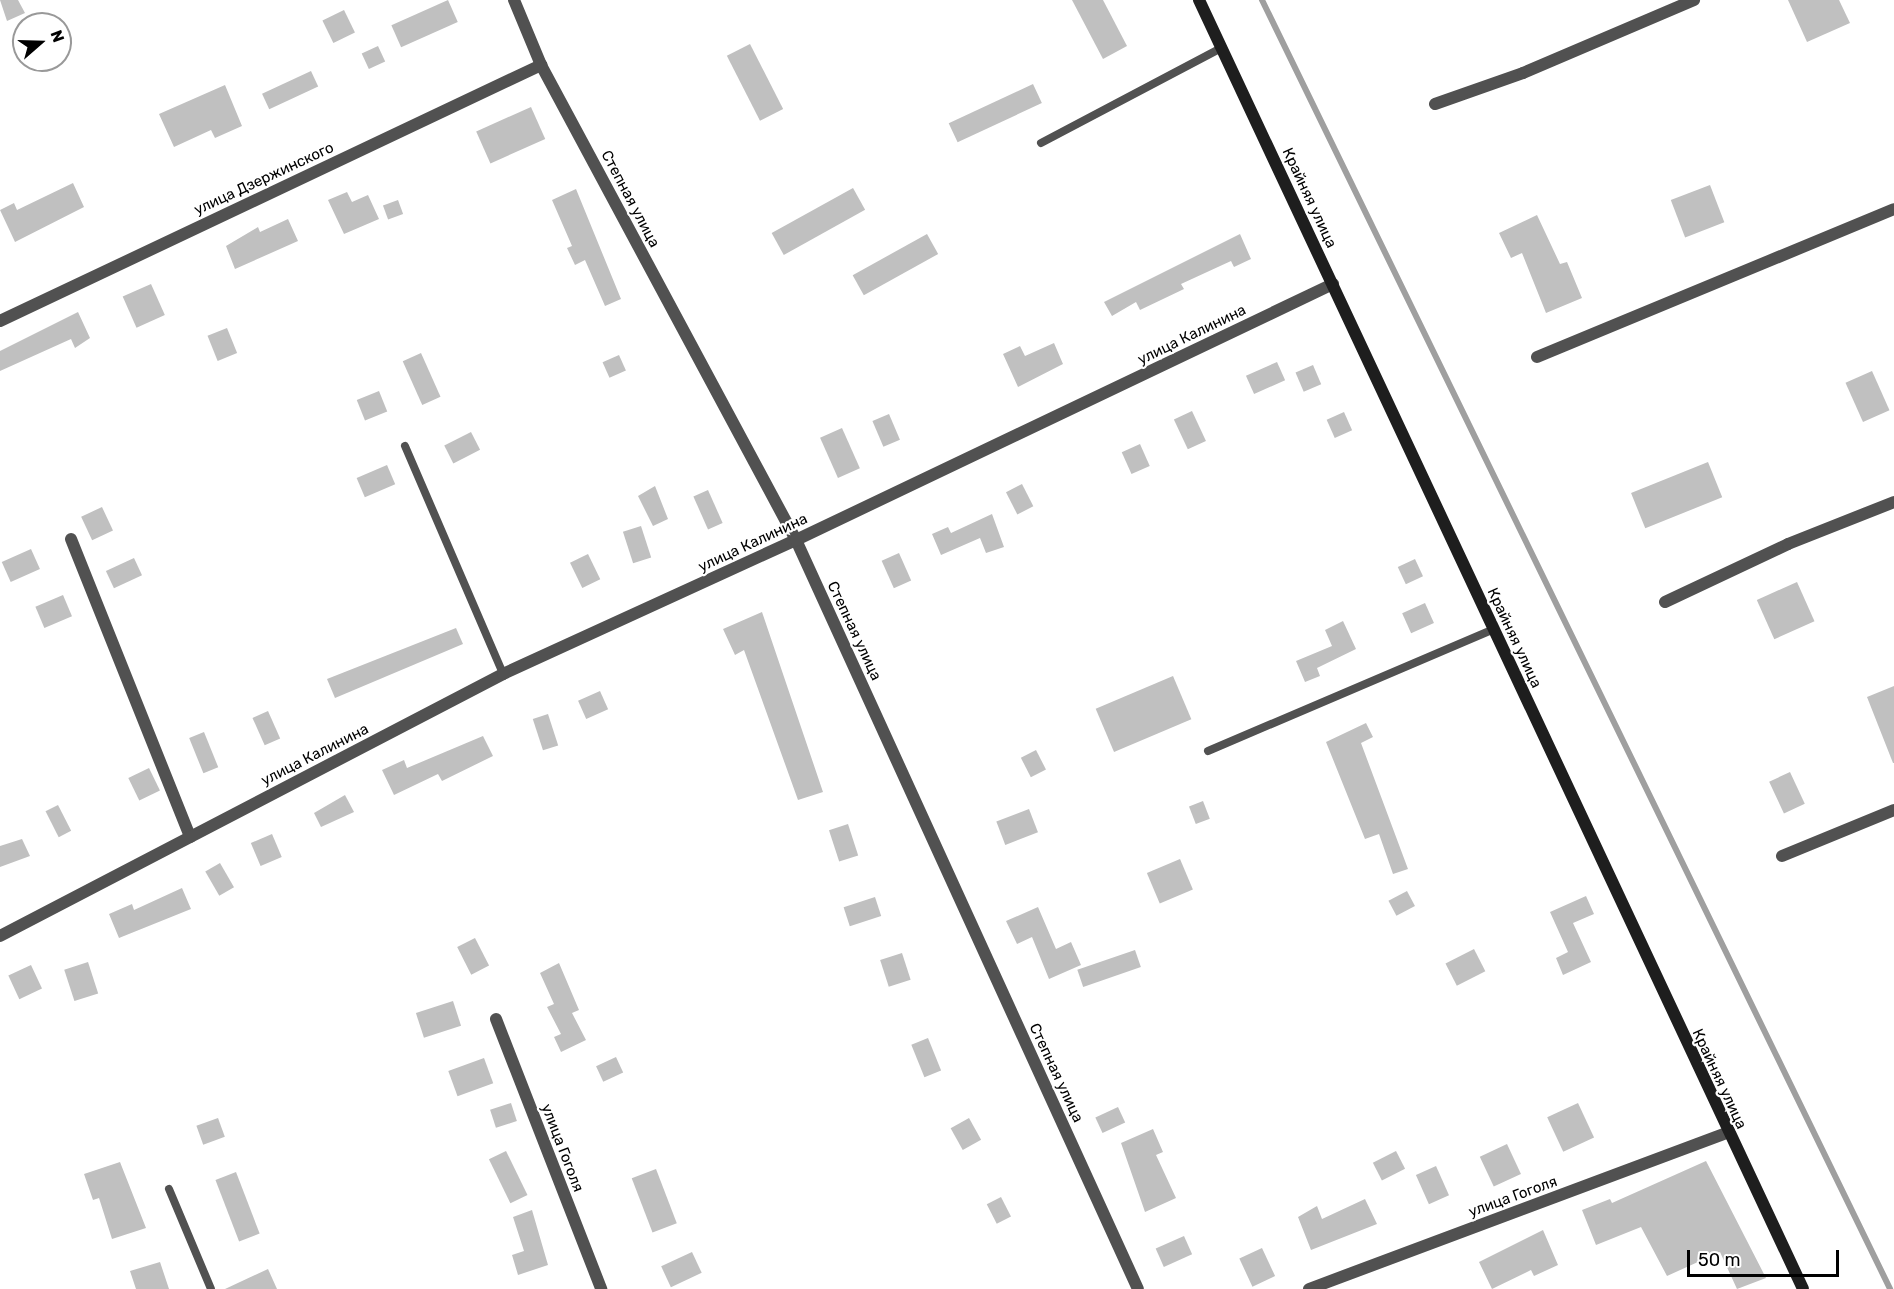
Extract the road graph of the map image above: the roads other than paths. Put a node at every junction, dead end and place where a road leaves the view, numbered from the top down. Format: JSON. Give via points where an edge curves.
{"nodes":[{"id":1,"x":514,"y":0,"type":"edge"},
{"id":2,"x":1198,"y":0,"type":"edge"},
{"id":3,"x":1694,"y":0,"type":"edge"},
{"id":4,"x":1221,"y":48,"type":"junction"},
{"id":5,"x":542,"y":65,"type":"junction"},
{"id":6,"x":1435,"y":104,"type":"dead end"},
{"id":7,"x":1041,"y":143,"type":"dead end"},
{"id":8,"x":1894,"y":209,"type":"edge"},
{"id":9,"x":1333,"y":284,"type":"junction"},
{"id":10,"x":0,"y":321,"type":"edge"},
{"id":11,"x":1537,"y":357,"type":"dead end"},
{"id":12,"x":405,"y":446,"type":"dead end"},
{"id":13,"x":1894,"y":502,"type":"edge"},
{"id":14,"x":71,"y":539,"type":"dead end"},
{"id":15,"x":796,"y":540,"type":"junction"},
{"id":16,"x":1665,"y":602,"type":"dead end"},
{"id":17,"x":1494,"y":629,"type":"junction"},
{"id":18,"x":503,"y":674,"type":"junction"},
{"id":19,"x":1208,"y":751,"type":"dead end"},
{"id":20,"x":1894,"y":810,"type":"edge"},
{"id":21,"x":190,"y":837,"type":"junction"},
{"id":22,"x":1782,"y":856,"type":"dead end"},
{"id":23,"x":0,"y":936,"type":"edge"},
{"id":24,"x":496,"y":1018,"type":"dead end"},
{"id":25,"x":1727,"y":1134,"type":"junction"},
{"id":26,"x":169,"y":1189,"type":"dead end"},
{"id":27,"x":211,"y":1289,"type":"edge"},
{"id":28,"x":601,"y":1289,"type":"edge"},
{"id":29,"x":1138,"y":1289,"type":"edge"},
{"id":30,"x":1309,"y":1289,"type":"edge"},
{"id":31,"x":1803,"y":1289,"type":"edge"}],
"edges":[{"from":1,"to":5,"type":"street","name":"Степная улица"},
{"from":2,"to":4,"type":"main road","name":"Крайняя улица"},
{"from":3,"to":6,"type":"street","via":[[1523,73]]},
{"from":4,"to":7,"type":"lane"},
{"from":4,"to":9,"type":"main road","name":"Крайняя улица"},
{"from":5,"to":10,"type":"street","name":"улица Дзержинского"},
{"from":5,"to":15,"type":"street","name":"Степная улица"},
{"from":8,"to":11,"type":"street"},
{"from":9,"to":15,"type":"street","name":"улица Калинина"},
{"from":9,"to":17,"type":"main road","name":"Крайняя улица"},
{"from":12,"to":18,"type":"lane"},
{"from":13,"to":16,"type":"street","via":[[1788,544]]},
{"from":14,"to":21,"type":"street"},
{"from":15,"to":18,"type":"street","name":"улица Калинина"},
{"from":15,"to":29,"type":"street","name":"Степная улица"},
{"from":17,"to":19,"type":"lane"},
{"from":17,"to":25,"type":"main road","name":"Крайняя улица"},
{"from":18,"to":21,"type":"street","name":"улица Калинина"},
{"from":20,"to":22,"type":"street"},
{"from":21,"to":23,"type":"street","name":"улица Калинина"},
{"from":24,"to":28,"type":"street","name":"улица Гоголя"},
{"from":25,"to":30,"type":"street","name":"улица Гоголя"},
{"from":25,"to":31,"type":"main road","name":"Крайняя улица"},
{"from":26,"to":27,"type":"lane"}]}
